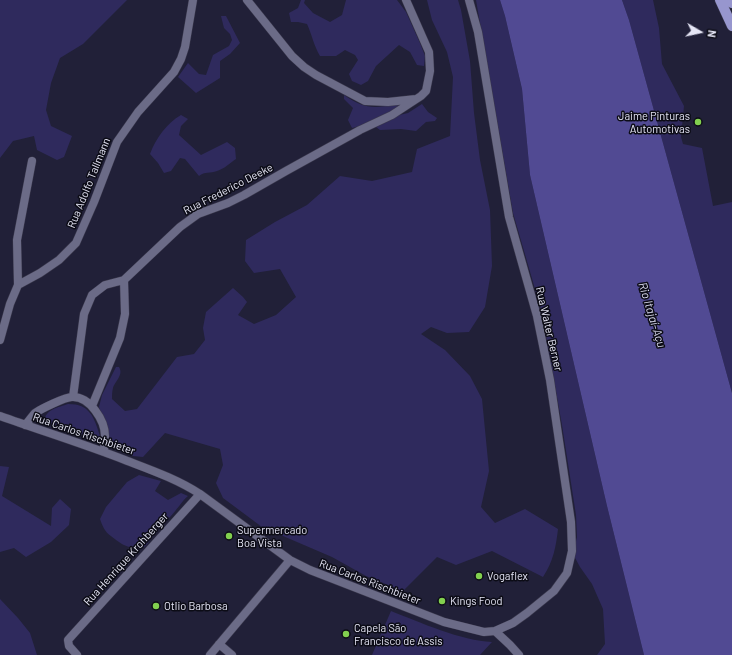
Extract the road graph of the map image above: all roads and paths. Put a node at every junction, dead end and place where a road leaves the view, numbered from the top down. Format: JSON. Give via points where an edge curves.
{"nodes":[{"id":1,"x":193,"y":0,"type":"edge"},
{"id":2,"x":247,"y":0,"type":"edge"},
{"id":3,"x":406,"y":0,"type":"edge"},
{"id":4,"x":469,"y":0,"type":"edge"},
{"id":5,"x":720,"y":0,"type":"edge"},
{"id":6,"x":730,"y":0,"type":"edge"},
{"id":7,"x":732,"y":3,"type":"edge"},
{"id":8,"x":732,"y":26,"type":"edge"},
{"id":9,"x":417,"y":99,"type":"junction"},
{"id":10,"x":32,"y":161,"type":"dead end"},
{"id":11,"x":124,"y":280,"type":"junction"},
{"id":12,"x":18,"y":285,"type":"junction"},
{"id":13,"x":0,"y":340,"type":"edge"},
{"id":14,"x":72,"y":397,"type":"junction"},
{"id":15,"x":92,"y":406,"type":"junction"},
{"id":16,"x":0,"y":416,"type":"edge"},
{"id":17,"x":26,"y":425,"type":"junction"},
{"id":18,"x":104,"y":452,"type":"junction"},
{"id":19,"x":200,"y":494,"type":"junction"},
{"id":20,"x":290,"y":560,"type":"junction"},
{"id":21,"x":495,"y":631,"type":"junction"},
{"id":22,"x":219,"y":644,"type":"junction"},
{"id":23,"x":77,"y":655,"type":"edge"},
{"id":24,"x":210,"y":655,"type":"edge"},
{"id":25,"x":232,"y":655,"type":"edge"},
{"id":26,"x":519,"y":655,"type":"edge"}],
"edges":[{"from":1,"to":12,"type":"street","name":"Rua Adolfo Tallmann","via":[[181,59],[174,72],[138,112],[117,142],[76,243],[59,260]]},
{"from":2,"to":9,"type":"street","via":[[292,56],[316,75],[364,100],[388,102]]},
{"from":3,"to":9,"type":"street","name":"Rua Frederico Deeke","via":[[429,52],[430,72],[426,91]]},
{"from":4,"to":21,"type":"street","name":"Rua Walter Berner","via":[[478,32],[509,217],[537,316],[550,380],[571,522],[572,551],[567,573],[554,591],[528,613]]},
{"from":5,"to":8,"type":"main road"},
{"from":6,"to":7,"type":"main road"},
{"from":9,"to":11,"type":"street","name":"Rua Frederico Deeke","via":[[244,195],[198,214],[180,227]]},
{"from":10,"to":12,"type":"street","via":[[17,240]]},
{"from":11,"to":14,"type":"street","via":[[105,285],[92,295],[86,307]]},
{"from":11,"to":15,"type":"street","via":[[125,314],[120,338]]},
{"from":12,"to":13,"type":"street"},
{"from":14,"to":15,"type":"street"},
{"from":14,"to":17,"type":"street","via":[[35,413]]},
{"from":15,"to":18,"type":"street","via":[[105,435]]},
{"from":16,"to":17,"type":"street","name":"Rua Carlos Rischbieter"},
{"from":17,"to":18,"type":"street","name":"Rua Carlos Rischbieter"},
{"from":18,"to":19,"type":"street","name":"Rua Carlos Rischbieter","via":[[161,473]]},
{"from":19,"to":20,"type":"street","name":"Rua Carlos Rischbieter"},
{"from":19,"to":23,"type":"street","name":"Rua Henrique Krohberger","via":[[68,640],[69,646]]},
{"from":20,"to":21,"type":"street","name":"Rua Carlos Rischbieter","via":[[330,579],[444,622],[484,632]]},
{"from":20,"to":22,"type":"street"},
{"from":21,"to":26,"type":"street"},
{"from":22,"to":24,"type":"street"},
{"from":22,"to":25,"type":"street"}]}
